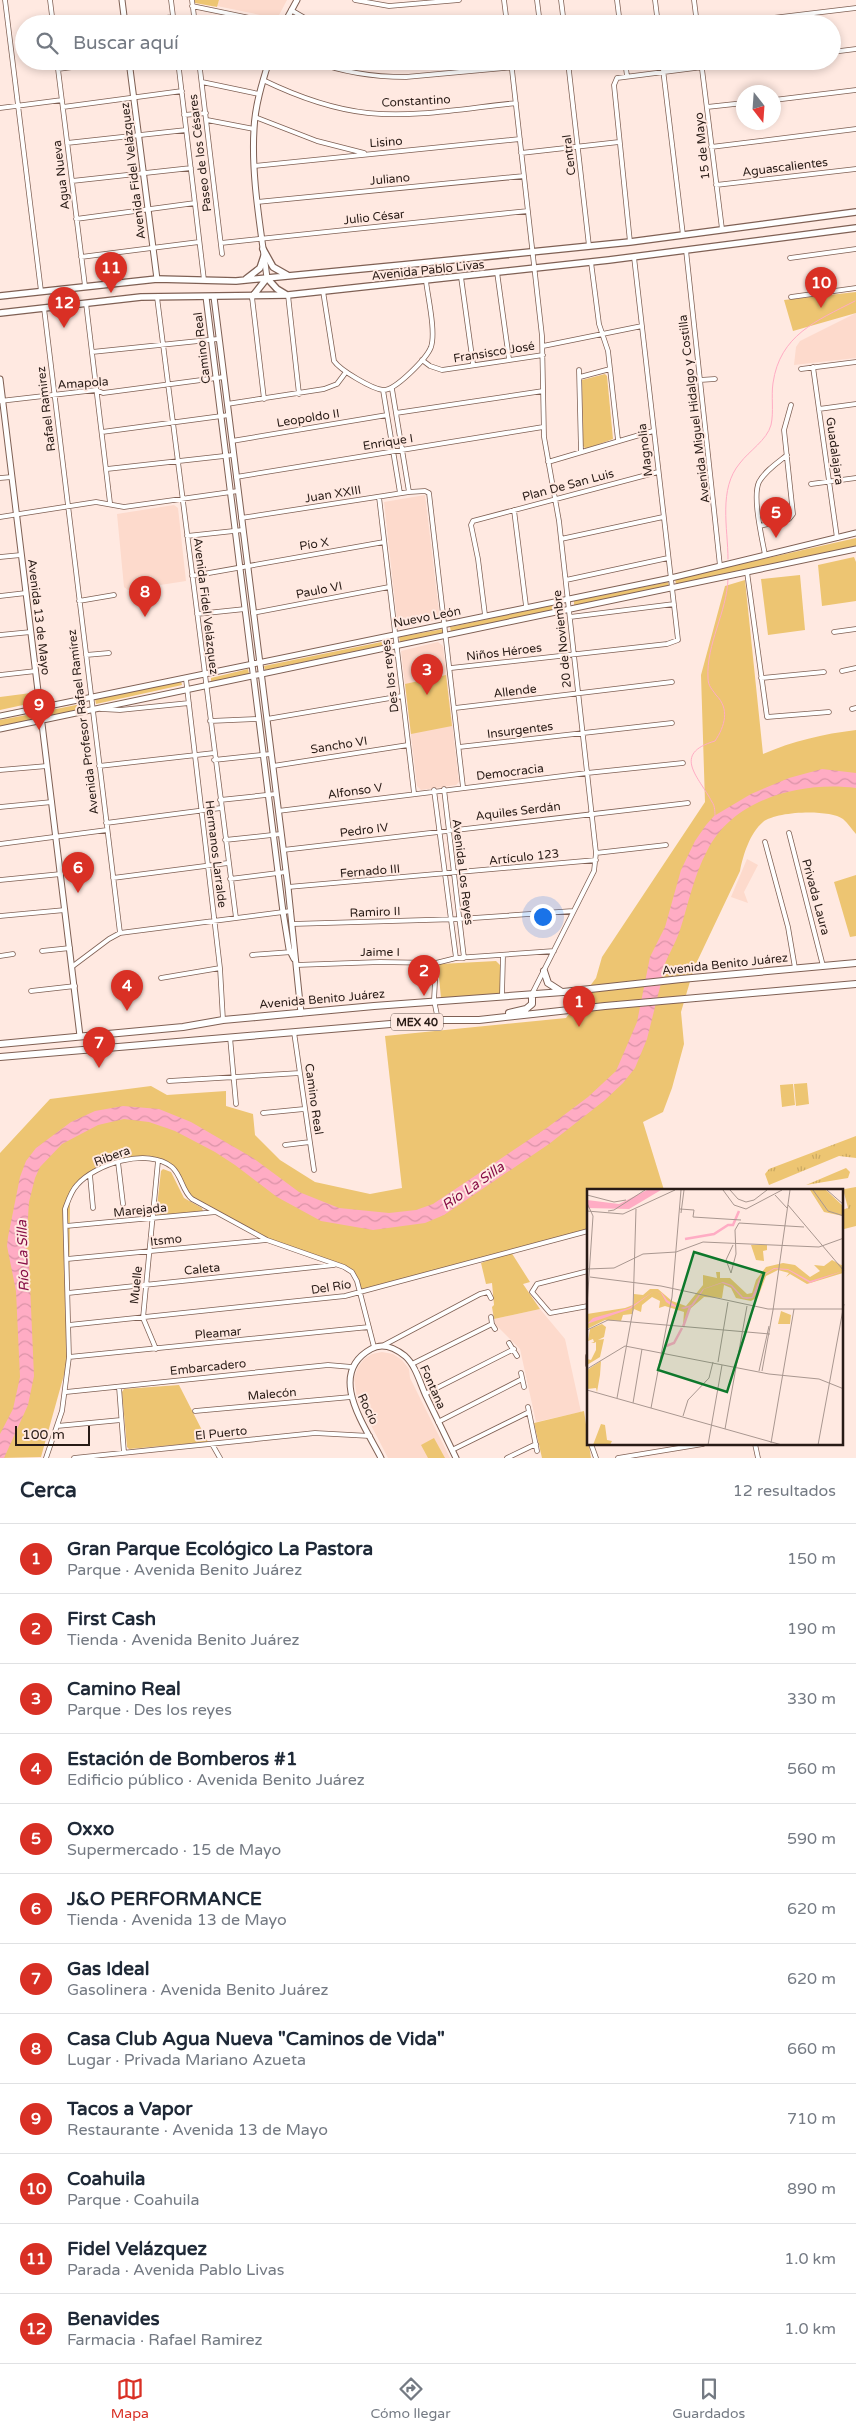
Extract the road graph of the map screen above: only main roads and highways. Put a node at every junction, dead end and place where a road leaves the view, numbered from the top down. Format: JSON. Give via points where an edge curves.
{"nodes":[{"id":1,"x":856,"y":212,"type":"edge"},
{"id":2,"x":856,"y":228,"type":"edge"},
{"id":3,"x":263,"y":249,"type":"road end"},
{"id":4,"x":264,"y":256,"type":"road end"},
{"id":5,"x":289,"y":276,"type":"junction"},
{"id":6,"x":267,"y":278,"type":"junction"},
{"id":7,"x":245,"y":280,"type":"junction"},
{"id":8,"x":288,"y":295,"type":"junction"},
{"id":9,"x":0,"y":296,"type":"edge"},
{"id":10,"x":252,"y":297,"type":"junction"},
{"id":11,"x":0,"y":313,"type":"edge"},
{"id":12,"x":856,"y":963,"type":"edge"},
{"id":13,"x":544,"y":971,"type":"road end"},
{"id":14,"x":856,"y":984,"type":"edge"},
{"id":15,"x":563,"y":992,"type":"junction"},
{"id":16,"x":532,"y":994,"type":"junction"},
{"id":17,"x":479,"y":1020,"type":"junction"},
{"id":18,"x":130,"y":1032,"type":"junction"},
{"id":19,"x":0,"y":1044,"type":"edge"},
{"id":20,"x":132,"y":1044,"type":"junction"},
{"id":21,"x":0,"y":1057,"type":"edge"}],
"edges":[{"from":1,"to":5,"type":"main road","name":"Avenida Pablo Livas","via":[[630,242]]},
{"from":2,"to":8,"type":"main road","name":"Avenida Pablo Livas","via":[[591,262]]},
{"from":3,"to":5,"type":"main road","via":[[273,267]]},
{"from":4,"to":7,"type":"main road","via":[[258,270]]},
{"from":5,"to":6,"type":"main road","name":"Avenida Pablo Livas"},
{"from":6,"to":7,"type":"main road","name":"Avenida Pablo Livas"},
{"from":6,"to":8,"type":"main road"},
{"from":6,"to":10,"type":"main road"},
{"from":7,"to":9,"type":"main road","name":"Avenida Pablo Livas","via":[[157,279]]},
{"from":8,"to":10,"type":"main road","name":"Avenida Pablo Livas"},
{"from":10,"to":11,"type":"main road","name":"Avenida Pablo Livas","via":[[157,297]]},
{"from":12,"to":15,"type":"main road","name":"Avenida Benito Juárez","number":"MEX 40"},
{"from":13,"to":15,"type":"main road","via":[[548,984]]},
{"from":14,"to":17,"type":"main road","number":"MEX 40"},
{"from":15,"to":16,"type":"main road","name":"Avenida Benito Juárez","number":"MEX 40"},
{"from":16,"to":17,"type":"main road","via":[[529,1008]]},
{"from":16,"to":18,"type":"main road","name":"Avenida Benito Juárez","number":"MEX 40","via":[[434,1000]]},
{"from":17,"to":20,"type":"main road","number":"MEX 40","via":[[438,1020]]},
{"from":18,"to":19,"type":"main road","name":"Avenida Benito Juárez","number":"MEX 40"},
{"from":18,"to":20,"type":"main road"},
{"from":20,"to":21,"type":"main road","number":"MEX 40"}]}
